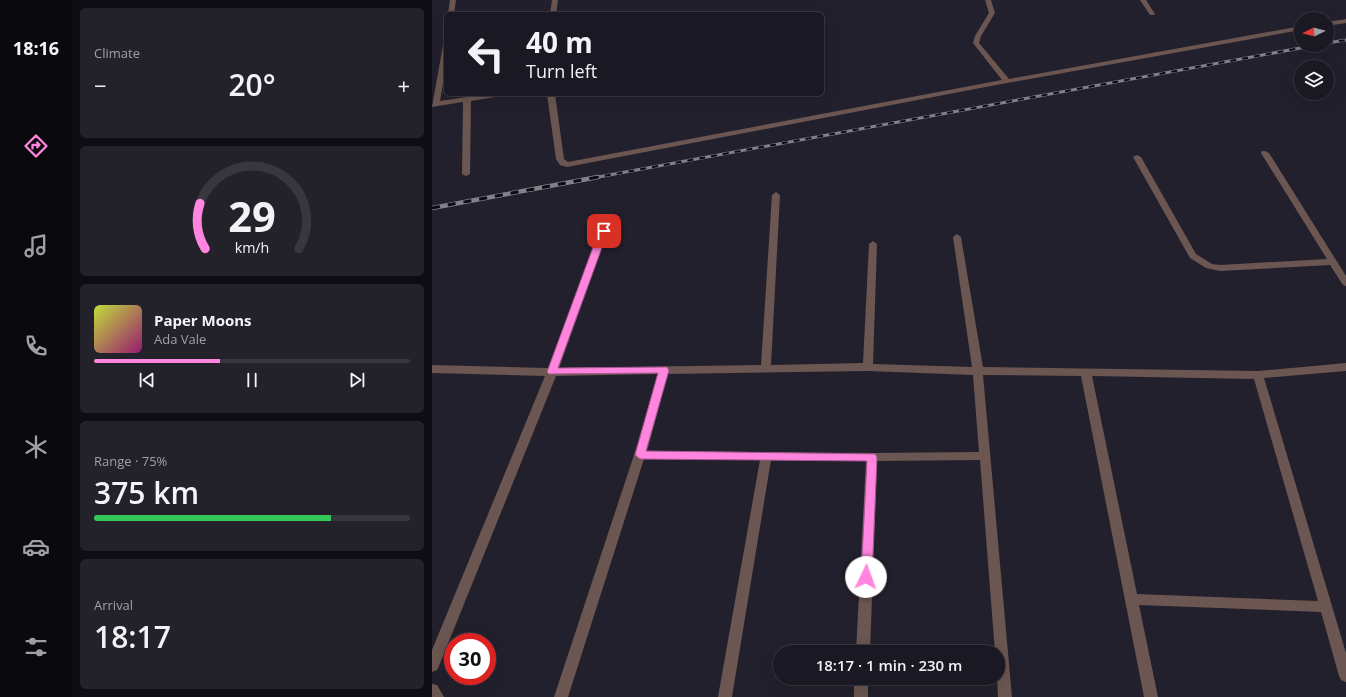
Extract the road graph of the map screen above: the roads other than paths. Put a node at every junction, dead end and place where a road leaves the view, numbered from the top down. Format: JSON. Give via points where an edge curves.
{"nodes":[{"id":1,"x":453,"y":0,"type":"edge"},
{"id":2,"x":555,"y":0,"type":"edge"},
{"id":3,"x":988,"y":0,"type":"edge"},
{"id":4,"x":1142,"y":0,"type":"edge"},
{"id":5,"x":451,"y":12,"type":"edge"},
{"id":6,"x":554,"y":12,"type":"edge"},
{"id":7,"x":1152,"y":14,"type":"dead end"},
{"id":8,"x":1346,"y":21,"type":"edge"},
{"id":9,"x":1334,"y":23,"type":"edge"},
{"id":10,"x":1294,"y":29,"type":"edge"},
{"id":11,"x":444,"y":55,"type":"edge"},
{"id":12,"x":1007,"y":81,"type":"junction"},
{"id":13,"x":487,"y":96,"type":"edge"},
{"id":14,"x":551,"y":96,"type":"edge"},
{"id":15,"x":467,"y":99,"type":"junction"},
{"id":16,"x":434,"y":105,"type":"edge"},
{"id":17,"x":1265,"y":153,"type":"dead end"},
{"id":18,"x":1137,"y":157,"type":"dead end"},
{"id":19,"x":466,"y":174,"type":"dead end"},
{"id":20,"x":776,"y":195,"type":"dead end"},
{"id":21,"x":604,"y":231,"type":"dead end"},
{"id":22,"x":957,"y":237,"type":"dead end"},
{"id":23,"x":872,"y":244,"type":"dead end"},
{"id":24,"x":1333,"y":262,"type":"junction"},
{"id":25,"x":1346,"y":283,"type":"edge"},
{"id":26,"x":766,"y":368,"type":"junction"},
{"id":27,"x":868,"y":368,"type":"junction"},
{"id":28,"x":1346,"y":368,"type":"edge"},
{"id":29,"x":432,"y":369,"type":"edge"},
{"id":30,"x":664,"y":370,"type":"junction"},
{"id":31,"x":978,"y":371,"type":"junction"},
{"id":32,"x":552,"y":372,"type":"junction"},
{"id":33,"x":1086,"y":373,"type":"junction"},
{"id":34,"x":1258,"y":375,"type":"junction"},
{"id":35,"x":640,"y":455,"type":"junction"},
{"id":36,"x":984,"y":456,"type":"junction"},
{"id":37,"x":766,"y":457,"type":"junction"},
{"id":38,"x":872,"y":457,"type":"junction"},
{"id":39,"x":1132,"y":599,"type":"junction"},
{"id":40,"x":1326,"y":607,"type":"junction"},
{"id":41,"x":863,"y":645,"type":"edge"},
{"id":42,"x":432,"y":666,"type":"edge"},
{"id":43,"x":1346,"y":676,"type":"edge"},
{"id":44,"x":861,"y":685,"type":"edge"},
{"id":45,"x":432,"y":690,"type":"edge"},
{"id":46,"x":437,"y":697,"type":"edge"},
{"id":47,"x":561,"y":697,"type":"edge"},
{"id":48,"x":725,"y":697,"type":"edge"},
{"id":49,"x":860,"y":697,"type":"edge"},
{"id":50,"x":1005,"y":697,"type":"edge"},
{"id":51,"x":1151,"y":697,"type":"edge"}],
"edges":[{"from":1,"to":5,"type":"street"},
{"from":2,"to":6,"type":"street"},
{"from":3,"to":12,"type":"street","via":[[992,13],[976,38],[976,43]]},
{"from":4,"to":7,"type":"street"},
{"from":8,"to":9,"type":"street"},
{"from":10,"to":12,"type":"street"},
{"from":11,"to":16,"type":"street"},
{"from":12,"to":14,"type":"street","via":[[567,165],[560,158]]},
{"from":13,"to":15,"type":"street"},
{"from":15,"to":16,"type":"street"},
{"from":15,"to":19,"type":"street"},
{"from":17,"to":24,"type":"street"},
{"from":18,"to":24,"type":"street","via":[[1187,248],[1200,262],[1220,268]]},
{"from":20,"to":26,"type":"street"},
{"from":21,"to":32,"type":"street"},
{"from":22,"to":31,"type":"street"},
{"from":23,"to":27,"type":"street"},
{"from":24,"to":25,"type":"street"},
{"from":26,"to":27,"type":"street"},
{"from":26,"to":30,"type":"street"},
{"from":27,"to":31,"type":"street"},
{"from":28,"to":34,"type":"street"},
{"from":29,"to":32,"type":"street"},
{"from":30,"to":32,"type":"street"},
{"from":30,"to":35,"type":"street"},
{"from":31,"to":33,"type":"street"},
{"from":31,"to":36,"type":"street"},
{"from":32,"to":42,"type":"street"},
{"from":33,"to":34,"type":"street"},
{"from":33,"to":39,"type":"street"},
{"from":34,"to":40,"type":"street"},
{"from":35,"to":37,"type":"street"},
{"from":35,"to":47,"type":"street"},
{"from":36,"to":38,"type":"street"},
{"from":36,"to":50,"type":"street"},
{"from":37,"to":38,"type":"street"},
{"from":37,"to":48,"type":"street"},
{"from":38,"to":41,"type":"street"},
{"from":39,"to":40,"type":"street"},
{"from":39,"to":51,"type":"street"},
{"from":40,"to":43,"type":"street"},
{"from":44,"to":49,"type":"street"},
{"from":45,"to":46,"type":"street"}]}
